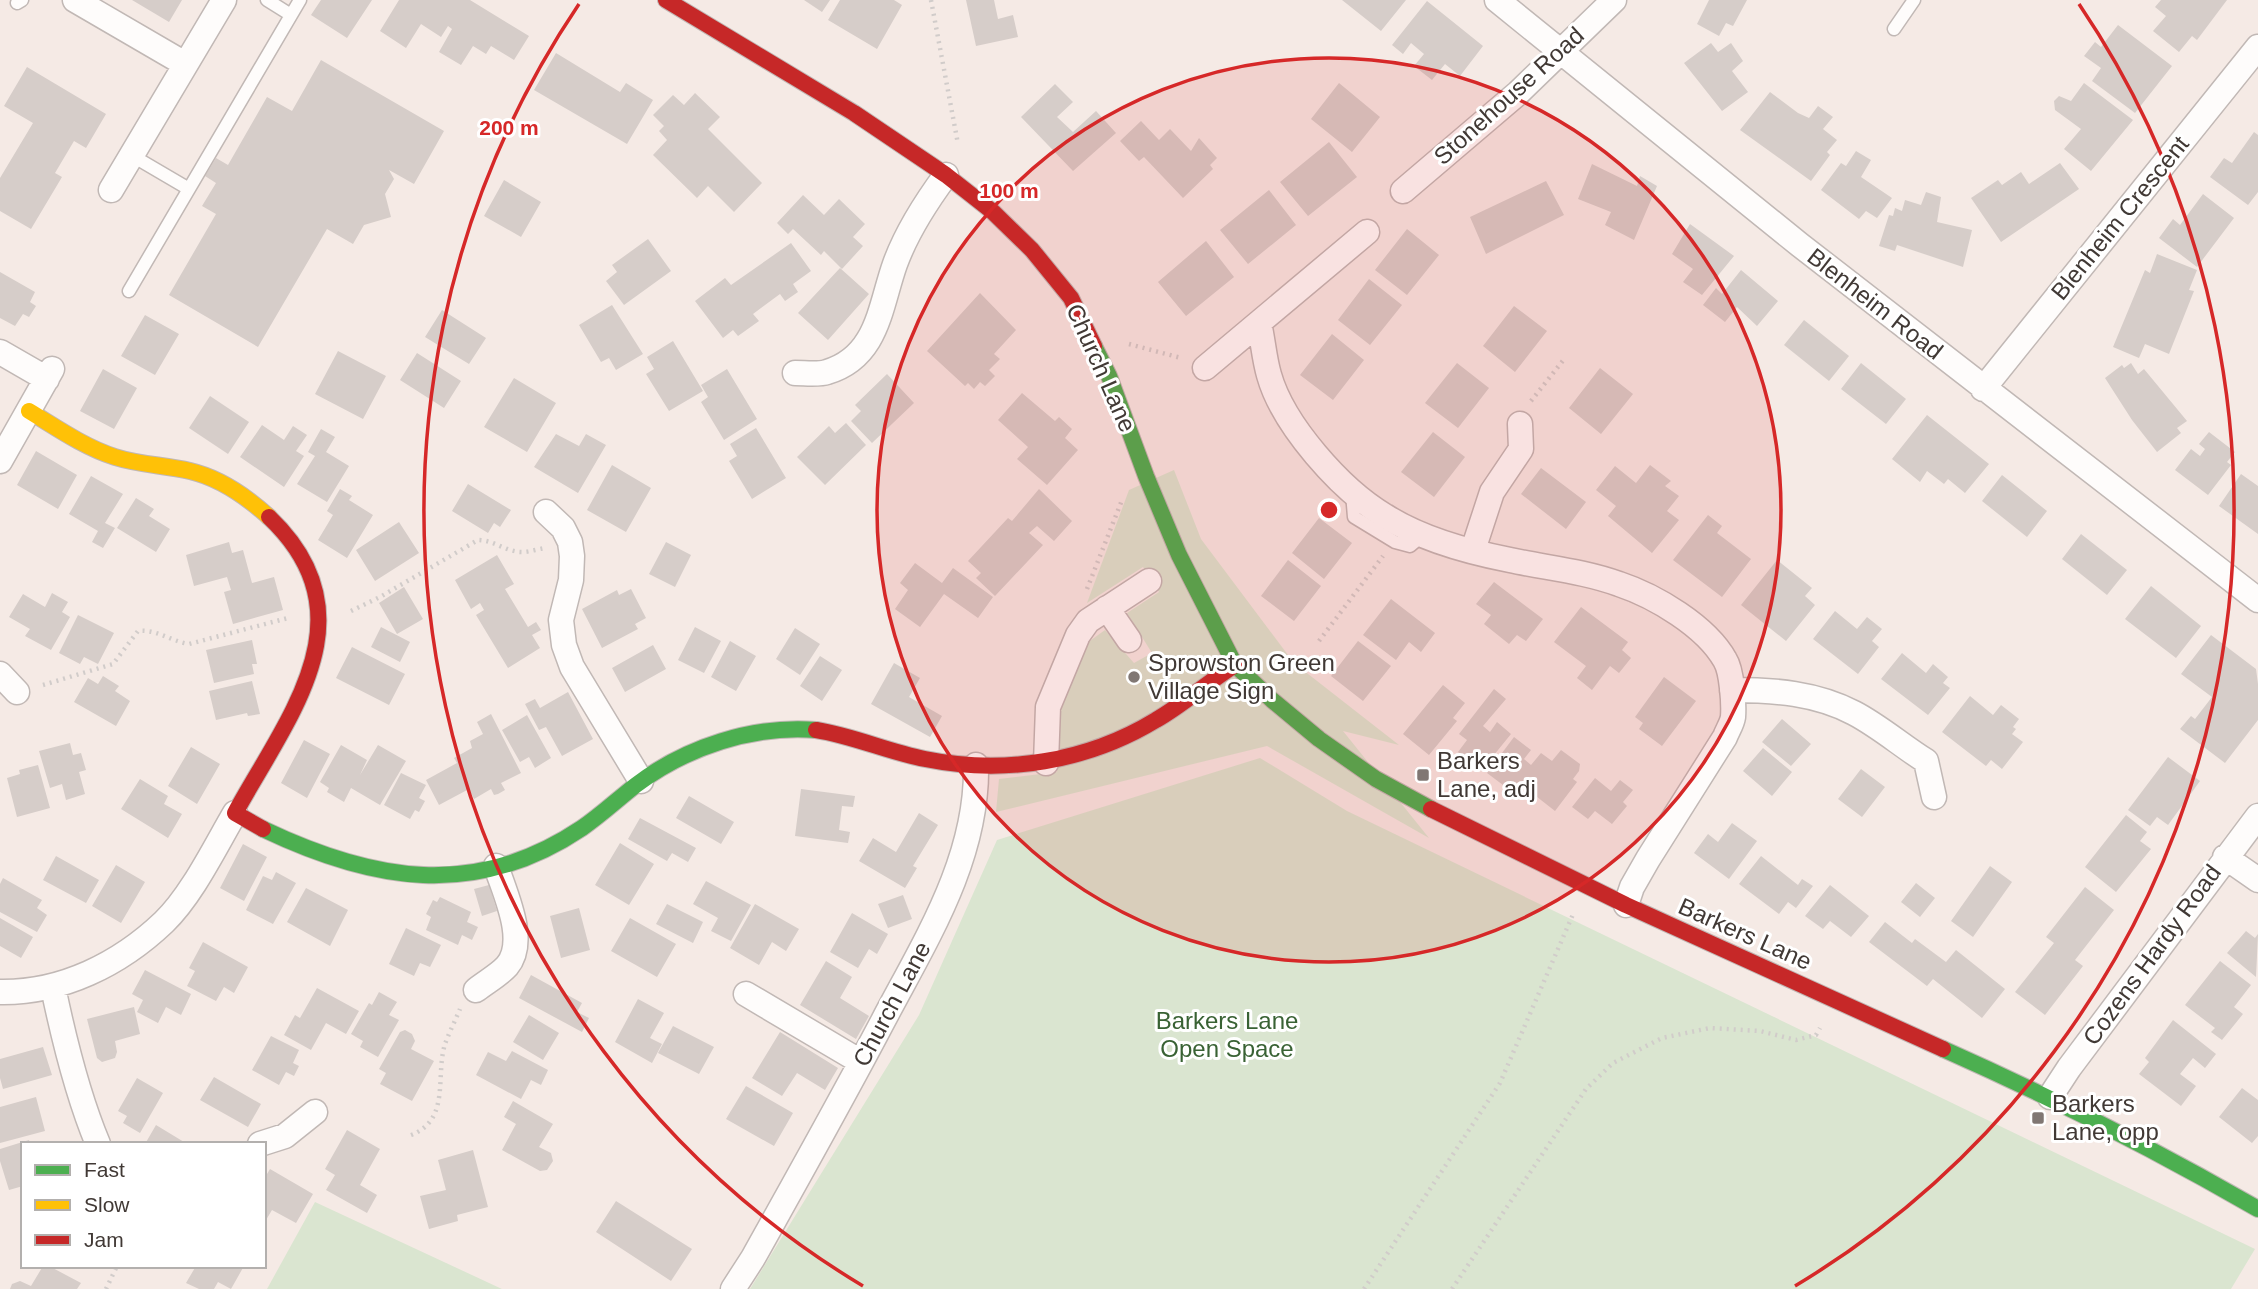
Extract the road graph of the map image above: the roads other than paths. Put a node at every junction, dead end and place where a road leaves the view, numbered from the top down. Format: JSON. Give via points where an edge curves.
{"nodes":[{"id":1,"x":75,"y":0,"type":"edge"},
{"id":2,"x":225,"y":0,"type":"edge"},
{"id":3,"x":267,"y":0,"type":"edge"},
{"id":4,"x":300,"y":0,"type":"edge"},
{"id":5,"x":666,"y":0,"type":"edge"},
{"id":6,"x":1497,"y":0,"type":"edge"},
{"id":7,"x":1614,"y":0,"type":"edge"},
{"id":8,"x":1914,"y":0,"type":"edge"},
{"id":9,"x":291,"y":15,"type":"junction"},
{"id":10,"x":1894,"y":29,"type":"dead end"},
{"id":11,"x":2258,"y":47,"type":"edge"},
{"id":12,"x":1561,"y":51,"type":"junction"},
{"id":13,"x":185,"y":64,"type":"junction"},
{"id":14,"x":131,"y":155,"type":"junction"},
{"id":15,"x":946,"y":175,"type":"junction"},
{"id":16,"x":188,"y":189,"type":"junction"},
{"id":17,"x":111,"y":190,"type":"dead end"},
{"id":18,"x":1403,"y":191,"type":"dead end"},
{"id":19,"x":1367,"y":232,"type":"dead end"},
{"id":20,"x":129,"y":291,"type":"dead end"},
{"id":21,"x":1259,"y":323,"type":"junction"},
{"id":22,"x":0,"y":352,"type":"edge"},
{"id":23,"x":1205,"y":368,"type":"dead end"},
{"id":24,"x":795,"y":373,"type":"dead end"},
{"id":25,"x":1983,"y":389,"type":"junction"},
{"id":26,"x":29,"y":411,"type":"junction"},
{"id":27,"x":1520,"y":424,"type":"road end"},
{"id":28,"x":0,"y":461,"type":"edge"},
{"id":29,"x":1351,"y":491,"type":"junction"},
{"id":30,"x":546,"y":512,"type":"dead end"},
{"id":31,"x":1423,"y":535,"type":"junction"},
{"id":32,"x":1473,"y":550,"type":"junction"},
{"id":33,"x":1149,"y":581,"type":"dead end"},
{"id":34,"x":2258,"y":600,"type":"edge"},
{"id":35,"x":1098,"y":615,"type":"junction"},
{"id":36,"x":1129,"y":640,"type":"dead end"},
{"id":37,"x":1235,"y":665,"type":"junction"},
{"id":38,"x":0,"y":674,"type":"edge"},
{"id":39,"x":1732,"y":690,"type":"junction"},
{"id":40,"x":17,"y":692,"type":"road end"},
{"id":41,"x":1046,"y":763,"type":"junction"},
{"id":42,"x":976,"y":765,"type":"junction"},
{"id":43,"x":641,"y":781,"type":"junction"},
{"id":44,"x":1934,"y":797,"type":"dead end"},
{"id":45,"x":235,"y":813,"type":"junction"},
{"id":46,"x":2258,"y":816,"type":"edge"},
{"id":47,"x":2225,"y":857,"type":"junction"},
{"id":48,"x":496,"y":866,"type":"junction"},
{"id":49,"x":2258,"y":880,"type":"edge"},
{"id":50,"x":1626,"y":905,"type":"junction"},
{"id":51,"x":53,"y":987,"type":"junction"},
{"id":52,"x":477,"y":990,"type":"road end"},
{"id":53,"x":0,"y":992,"type":"edge"},
{"id":54,"x":746,"y":994,"type":"dead end"},
{"id":55,"x":862,"y":1062,"type":"junction"},
{"id":56,"x":2050,"y":1097,"type":"junction"},
{"id":57,"x":315,"y":1112,"type":"dead end"},
{"id":58,"x":97,"y":1142,"type":"edge"},
{"id":59,"x":266,"y":1142,"type":"edge"},
{"id":60,"x":2258,"y":1209,"type":"edge"},
{"id":61,"x":733,"y":1289,"type":"edge"}],
"edges":[{"from":1,"to":13,"type":"street"},
{"from":2,"to":13,"type":"street"},
{"from":3,"to":9,"type":"lane"},
{"from":4,"to":9,"type":"lane"},
{"from":5,"to":15,"type":"street","name":"Church Lane"},
{"from":6,"to":12,"type":"street","name":"Blenheim Road"},
{"from":7,"to":12,"type":"street","name":"Stonehouse Road"},
{"from":8,"to":10,"type":"lane"},
{"from":9,"to":16,"type":"lane"},
{"from":11,"to":25,"type":"street","name":"Blenheim Crescent"},
{"from":12,"to":18,"type":"street","name":"Stonehouse Road"},
{"from":12,"to":25,"type":"street","name":"Blenheim Road"},
{"from":13,"to":14,"type":"street"},
{"from":14,"to":16,"type":"lane"},
{"from":14,"to":17,"type":"street"},
{"from":15,"to":24,"type":"street","via":[[908,234],[866,347],[826,373]]},
{"from":15,"to":37,"type":"street","name":"Church Lane","via":[[1032,250],[1071,298],[1110,376],[1179,555]]},
{"from":16,"to":20,"type":"lane"},
{"from":19,"to":21,"type":"street"},
{"from":21,"to":23,"type":"street"},
{"from":21,"to":29,"type":"street","via":[[1269,377],[1292,424]]},
{"from":22,"to":26,"type":"street","via":[[50,374]]},
{"from":25,"to":34,"type":"street","name":"Blenheim Road"},
{"from":26,"to":28,"type":"street"},
{"from":26,"to":45,"type":"street","via":[[103,454],[209,477],[277,524],[304,558],[319,600],[319,645],[308,681]]},
{"from":27,"to":32,"type":"street","via":[[1521,449],[1492,492]]},
{"from":29,"to":31,"type":"street","via":[[1385,517]]},
{"from":29,"to":31,"type":"lane","via":[[1354,517],[1410,546]]},
{"from":30,"to":43,"type":"street","via":[[563,528],[572,556],[561,620],[564,645],[572,667]]},
{"from":31,"to":32,"type":"street"},
{"from":32,"to":39,"type":"street","via":[[1564,568],[1663,604],[1712,643],[1726,661]]},
{"from":33,"to":35,"type":"street"},
{"from":35,"to":36,"type":"street"},
{"from":35,"to":41,"type":"street","via":[[1078,635],[1048,708]]},
{"from":37,"to":41,"type":"street","via":[[1156,721],[1083,754]]},
{"from":37,"to":50,"type":"street","name":"Barkers Lane","via":[[1272,700],[1376,779]]},
{"from":38,"to":40,"type":"street"},
{"from":39,"to":44,"type":"street","via":[[1771,690],[1817,698],[1854,713],[1926,761]]},
{"from":39,"to":50,"type":"street","via":[[1733,719],[1648,859]]},
{"from":41,"to":42,"type":"street"},
{"from":42,"to":43,"type":"street","via":[[922,758],[826,731],[779,729],[691,751]]},
{"from":42,"to":55,"type":"street","name":"Church Lane","via":[[970,828],[950,894]]},
{"from":43,"to":48,"type":"street","via":[[575,833],[538,853]]},
{"from":45,"to":48,"type":"street","via":[[295,844],[398,874],[445,875]]},
{"from":45,"to":51,"type":"street","via":[[166,921],[125,953],[81,978]]},
{"from":46,"to":47,"type":"street","name":"Cozens Hardy Road"},
{"from":47,"to":49,"type":"street"},
{"from":47,"to":56,"type":"street","name":"Cozens Hardy Road"},
{"from":48,"to":52,"type":"street","via":[[517,932],[515,951],[507,966]]},
{"from":50,"to":56,"type":"street","name":"Barkers Lane"},
{"from":51,"to":53,"type":"street"},
{"from":51,"to":58,"type":"street"},
{"from":54,"to":55,"type":"street"},
{"from":55,"to":61,"type":"street","name":"Church Lane"},
{"from":56,"to":60,"type":"street","name":"Barkers Lane"},
{"from":57,"to":59,"type":"street","via":[[285,1136]]}]}
